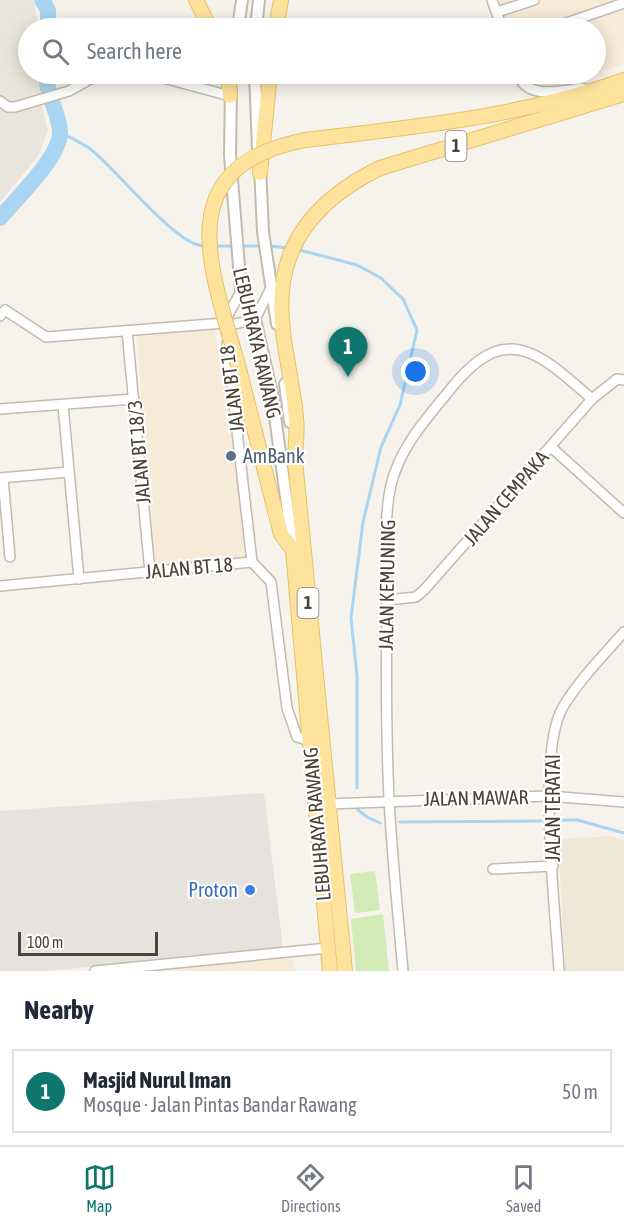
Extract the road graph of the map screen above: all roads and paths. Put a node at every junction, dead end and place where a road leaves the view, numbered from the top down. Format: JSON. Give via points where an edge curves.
{"nodes":[{"id":1,"x":196,"y":0,"type":"edge"},
{"id":2,"x":242,"y":0,"type":"edge"},
{"id":3,"x":259,"y":0,"type":"edge"},
{"id":4,"x":281,"y":0,"type":"edge"},
{"id":5,"x":492,"y":0,"type":"edge"},
{"id":6,"x":534,"y":0,"type":"edge"},
{"id":7,"x":624,"y":3,"type":"edge"},
{"id":8,"x":497,"y":12,"type":"junction"},
{"id":9,"x":205,"y":18,"type":"edge"},
{"id":10,"x":239,"y":18,"type":"edge"},
{"id":11,"x":257,"y":18,"type":"edge"},
{"id":12,"x":278,"y":18,"type":"edge"},
{"id":13,"x":499,"y":18,"type":"edge"},
{"id":14,"x":581,"y":18,"type":"edge"},
{"id":15,"x":624,"y":80,"type":"edge"},
{"id":16,"x":81,"y":84,"type":"edge"},
{"id":17,"x":186,"y":84,"type":"edge"},
{"id":18,"x":229,"y":84,"type":"edge"},
{"id":19,"x":231,"y":84,"type":"edge"},
{"id":20,"x":256,"y":84,"type":"edge"},
{"id":21,"x":269,"y":84,"type":"edge"},
{"id":22,"x":523,"y":84,"type":"edge"},
{"id":23,"x":608,"y":86,"type":"junction"},
{"id":24,"x":624,"y":94,"type":"edge"},
{"id":25,"x":230,"y":96,"type":"junction"},
{"id":26,"x":0,"y":101,"type":"edge"},
{"id":27,"x":260,"y":173,"type":"junction"},
{"id":28,"x":271,"y":288,"type":"junction"},
{"id":29,"x":241,"y":291,"type":"junction"},
{"id":30,"x":0,"y":316,"type":"edge"},
{"id":31,"x":255,"y":319,"type":"junction"},
{"id":32,"x":224,"y":323,"type":"junction"},
{"id":33,"x":128,"y":331,"type":"junction"},
{"id":34,"x":620,"y":379,"type":"edge"},
{"id":35,"x":134,"y":399,"type":"junction"},
{"id":36,"x":592,"y":399,"type":"junction"},
{"id":37,"x":63,"y":405,"type":"junction"},
{"id":38,"x":0,"y":410,"type":"edge"},
{"id":39,"x":551,"y":447,"type":"junction"},
{"id":40,"x":295,"y":460,"type":"junction"},
{"id":41,"x":69,"y":472,"type":"junction"},
{"id":42,"x":1,"y":478,"type":"edge"},
{"id":43,"x":624,"y":513,"type":"edge"},
{"id":44,"x":293,"y":550,"type":"junction"},
{"id":45,"x":10,"y":557,"type":"dead end"},
{"id":46,"x":252,"y":562,"type":"junction"},
{"id":47,"x":150,"y":572,"type":"junction"},
{"id":48,"x":80,"y":579,"type":"junction"},
{"id":49,"x":0,"y":586,"type":"edge"},
{"id":50,"x":387,"y":600,"type":"junction"},
{"id":51,"x":624,"y":632,"type":"edge"},
{"id":52,"x":310,"y":741,"type":"junction"},
{"id":53,"x":549,"y":796,"type":"junction"},
{"id":54,"x":389,"y":800,"type":"junction"},
{"id":55,"x":624,"y":802,"type":"edge"},
{"id":56,"x":327,"y":804,"type":"junction"},
{"id":57,"x":553,"y":866,"type":"junction"},
{"id":58,"x":493,"y":869,"type":"dead end"},
{"id":59,"x":328,"y":948,"type":"junction"},
{"id":60,"x":95,"y":971,"type":"edge"},
{"id":61,"x":330,"y":971,"type":"edge"},
{"id":62,"x":345,"y":971,"type":"edge"},
{"id":63,"x":403,"y":971,"type":"edge"},
{"id":64,"x":559,"y":971,"type":"edge"}],
"edges":[{"from":1,"to":9,"type":"main road"},
{"from":2,"to":10,"type":"street"},
{"from":3,"to":11,"type":"street"},
{"from":4,"to":12,"type":"main road"},
{"from":5,"to":8,"type":"street"},
{"from":6,"to":8,"type":"street"},
{"from":7,"to":14,"type":"street"},
{"from":8,"to":13,"type":"street"},
{"from":15,"to":23,"type":"main road","number":"1"},
{"from":16,"to":26,"type":"street","via":[[8,107]]},
{"from":17,"to":25,"type":"street"},
{"from":18,"to":25,"type":"main road"},
{"from":19,"to":25,"type":"street","name":"LEBUHRAYA RAWANG"},
{"from":20,"to":27,"type":"street","name":"LEBUHRAYA RAWANG"},
{"from":21,"to":27,"type":"main road"},
{"from":22,"to":23,"type":"street","via":[[533,92]]},
{"from":23,"to":44,"type":"main road","number":"1","bridge":true,"via":[[491,115],[278,146],[253,156],[225,181],[209,214],[209,251],[281,534]]},
{"from":24,"to":40,"type":"main road","number":"1","via":[[380,168],[345,186],[321,207],[285,268],[281,301],[297,420]]},
{"from":25,"to":29,"type":"street","name":"LEBUHRAYA RAWANG"},
{"from":27,"to":28,"type":"street","name":"LEBUHRAYA RAWANG"},
{"from":28,"to":31,"type":"street"},
{"from":28,"to":40,"type":"street","name":"LEBUHRAYA RAWANG"},
{"from":29,"to":31,"type":"street","name":"LEBUHRAYA RAWANG"},
{"from":29,"to":32,"type":"street"},
{"from":30,"to":33,"type":"street","via":[[5,310],[46,337]]},
{"from":31,"to":32,"type":"street"},
{"from":31,"to":44,"type":"street","name":"LEBUHRAYA RAWANG","via":[[272,394]]},
{"from":32,"to":33,"type":"street"},
{"from":32,"to":46,"type":"street","name":"JALAN BT 18"},
{"from":33,"to":35,"type":"street","name":"JALAN BT 18/3"},
{"from":34,"to":36,"type":"street","name":"JALAN CEMPAKA"},
{"from":35,"to":37,"type":"street"},
{"from":35,"to":47,"type":"street","name":"JALAN BT 18/3"},
{"from":36,"to":39,"type":"street","name":"JALAN CEMPAKA"},
{"from":36,"to":50,"type":"street","name":"JALAN KEMUNING","via":[[539,357],[503,348],[480,357],[415,433],[400,458],[391,485],[387,518]]},
{"from":37,"to":38,"type":"street"},
{"from":37,"to":41,"type":"street"},
{"from":39,"to":43,"type":"street"},
{"from":39,"to":50,"type":"street","name":"JALAN CEMPAKA","via":[[425,589],[416,597]]},
{"from":40,"to":56,"type":"main road","name":"LEBUHRAYA RAWANG","number":"1"},
{"from":41,"to":42,"type":"street"},
{"from":41,"to":48,"type":"street"},
{"from":42,"to":45,"type":"street"},
{"from":44,"to":52,"type":"main road","name":"LEBUHRAYA RAWANG","number":"1"},
{"from":46,"to":47,"type":"street","name":"JALAN BT 18"},
{"from":46,"to":52,"type":"street","name":"JALAN BT 18","via":[[271,582],[287,708],[297,737]]},
{"from":47,"to":48,"type":"street","name":"JALAN BT 18"},
{"from":48,"to":49,"type":"street","name":"JALAN BT 18"},
{"from":50,"to":54,"type":"street","name":"JALAN KEMUNING"},
{"from":51,"to":53,"type":"street","name":"JALAN TERATAI","via":[[562,707],[553,740]]},
{"from":52,"to":59,"type":"main road","name":"LEBUHRAYA RAWANG","number":"1"},
{"from":53,"to":54,"type":"street","name":"JALAN MAWAR"},
{"from":53,"to":55,"type":"street","name":"JALAN MAWAR"},
{"from":53,"to":57,"type":"street","name":"JALAN TERATAI"},
{"from":54,"to":56,"type":"street","name":"JALAN MAWAR"},
{"from":54,"to":63,"type":"street","name":"JALAN KEMUNING"},
{"from":56,"to":62,"type":"main road","name":"LEBUHRAYA RAWANG","number":"1"},
{"from":57,"to":58,"type":"street"},
{"from":57,"to":64,"type":"street","name":"JALAN TERATAI"},
{"from":59,"to":60,"type":"street"},
{"from":59,"to":61,"type":"main road","name":"LEBUHRAYA RAWANG","number":"1"}]}
